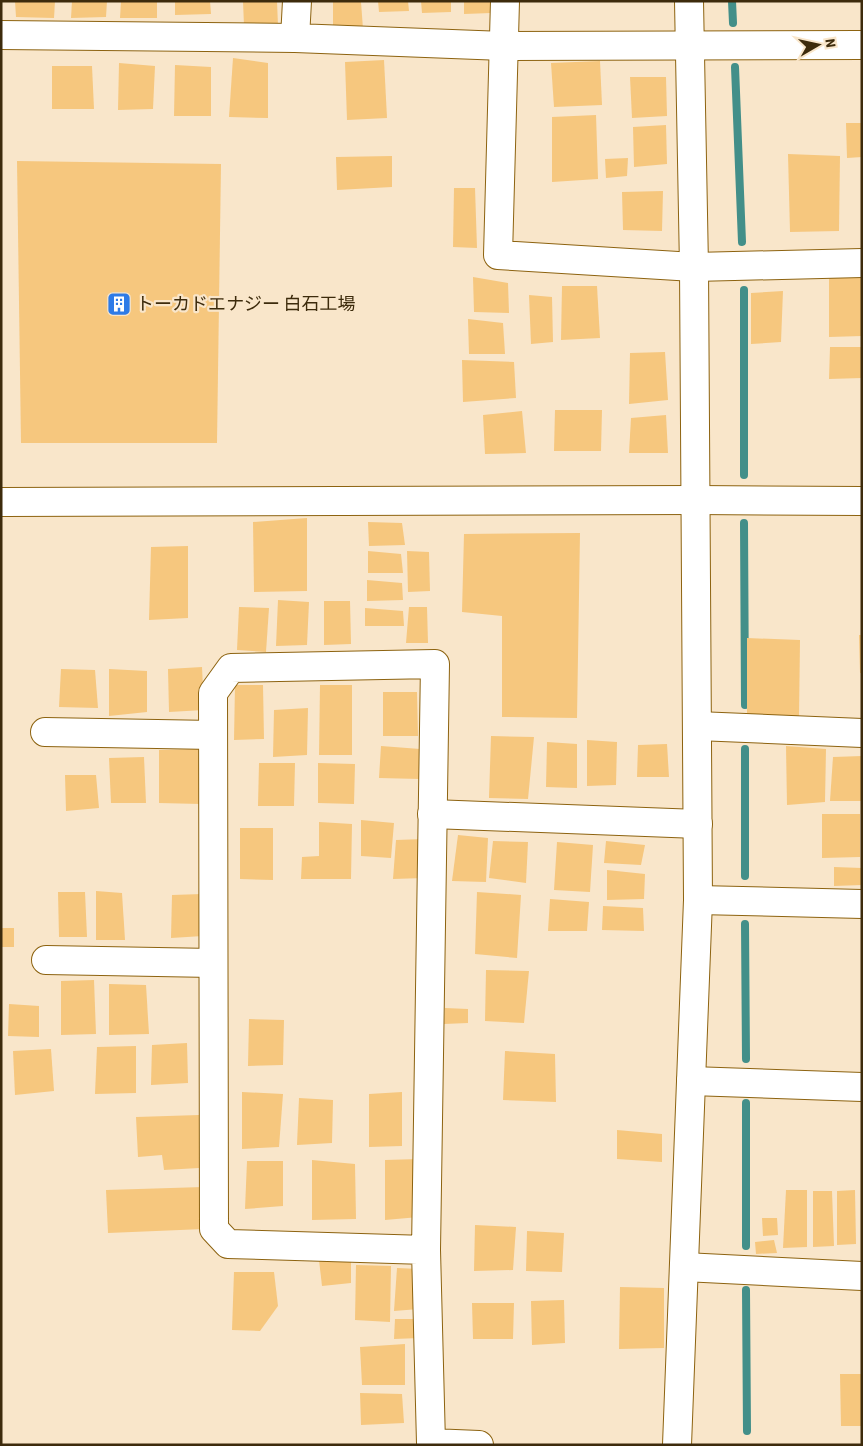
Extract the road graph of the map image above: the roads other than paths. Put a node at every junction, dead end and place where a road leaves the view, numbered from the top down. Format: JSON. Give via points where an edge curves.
{"nodes":[{"id":1,"x":296,"y":1,"type":"edge"},
{"id":2,"x":505,"y":1,"type":"edge"},
{"id":3,"x":689,"y":1,"type":"edge"},
{"id":4,"x":1,"y":35,"type":"edge"},
{"id":5,"x":295,"y":38,"type":"junction"},
{"id":6,"x":689,"y":45,"type":"junction"},
{"id":7,"x":862,"y":45,"type":"edge"},
{"id":8,"x":504,"y":46,"type":"junction"},
{"id":9,"x":862,"y":263,"type":"edge"},
{"id":10,"x":694,"y":267,"type":"junction"},
{"id":11,"x":696,"y":500,"type":"junction"},
{"id":12,"x":862,"y":501,"type":"edge"},
{"id":13,"x":1,"y":502,"type":"edge"},
{"id":14,"x":698,"y":726,"type":"junction"},
{"id":15,"x":45,"y":732,"type":"dead end"},
{"id":16,"x":862,"y":733,"type":"edge"},
{"id":17,"x":213,"y":735,"type":"junction"},
{"id":18,"x":432,"y":814,"type":"junction"},
{"id":19,"x":698,"y":824,"type":"junction"},
{"id":20,"x":698,"y":900,"type":"junction"},
{"id":21,"x":862,"y":904,"type":"edge"},
{"id":22,"x":46,"y":960,"type":"dead end"},
{"id":23,"x":213,"y":963,"type":"junction"},
{"id":24,"x":691,"y":1081,"type":"junction"},
{"id":25,"x":862,"y":1087,"type":"edge"},
{"id":26,"x":426,"y":1250,"type":"junction"},
{"id":27,"x":684,"y":1267,"type":"junction"},
{"id":28,"x":862,"y":1276,"type":"edge"},
{"id":29,"x":478,"y":1445,"type":"edge"},
{"id":30,"x":677,"y":1445,"type":"edge"}],
"edges":[{"from":1,"to":5,"type":"street"},
{"from":2,"to":8,"type":"street"},
{"from":3,"to":6,"type":"street"},
{"from":4,"to":5,"type":"street"},
{"from":5,"to":8,"type":"street"},
{"from":6,"to":7,"type":"street"},
{"from":6,"to":8,"type":"street"},
{"from":6,"to":10,"type":"street"},
{"from":8,"to":10,"type":"street","via":[[498,255]]},
{"from":9,"to":10,"type":"street"},
{"from":10,"to":11,"type":"street"},
{"from":11,"to":12,"type":"street"},
{"from":11,"to":13,"type":"street"},
{"from":11,"to":14,"type":"street"},
{"from":14,"to":16,"type":"street"},
{"from":14,"to":19,"type":"street"},
{"from":15,"to":17,"type":"street"},
{"from":17,"to":18,"type":"street","via":[[213,694],[231,668],[435,664]]},
{"from":17,"to":23,"type":"street"},
{"from":18,"to":19,"type":"street"},
{"from":18,"to":26,"type":"street"},
{"from":19,"to":20,"type":"street"},
{"from":20,"to":21,"type":"street"},
{"from":20,"to":24,"type":"street"},
{"from":22,"to":23,"type":"street"},
{"from":23,"to":26,"type":"street","via":[[214,1228],[228,1244]]},
{"from":24,"to":25,"type":"street"},
{"from":24,"to":27,"type":"street"},
{"from":26,"to":29,"type":"street","via":[[431,1443]]},
{"from":27,"to":28,"type":"street"},
{"from":27,"to":30,"type":"street"}]}
